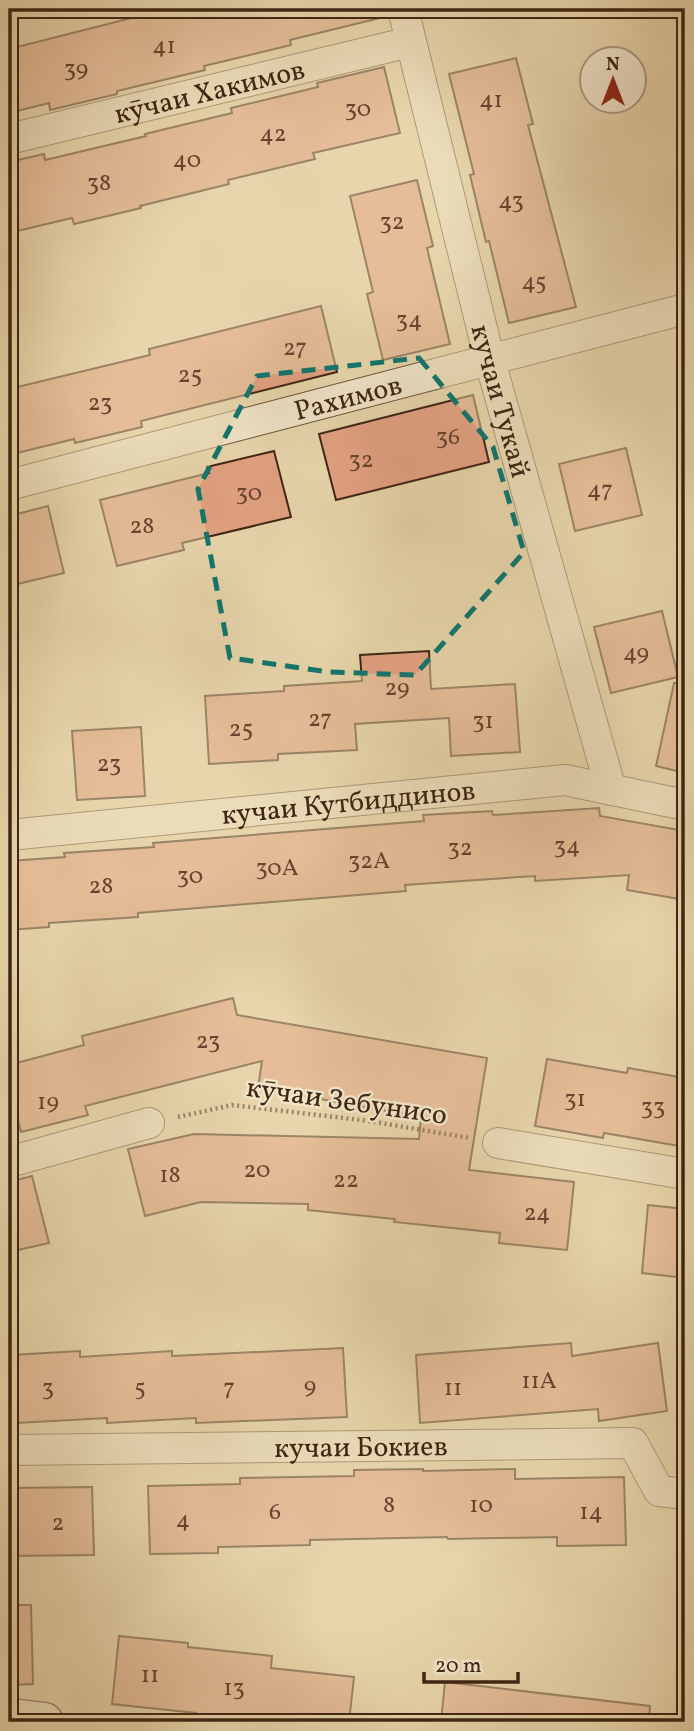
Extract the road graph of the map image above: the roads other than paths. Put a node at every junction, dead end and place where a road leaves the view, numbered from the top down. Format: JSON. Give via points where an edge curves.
{"nodes":[{"id":1,"x":403,"y":9,"type":"edge"},
{"id":2,"x":410,"y":42,"type":"junction"},
{"id":3,"x":9,"y":139,"type":"edge"},
{"id":4,"x":685,"y":309,"type":"edge"},
{"id":5,"x":490,"y":361,"type":"junction"},
{"id":6,"x":9,"y":485,"type":"edge"},
{"id":7,"x":611,"y":790,"type":"junction"},
{"id":8,"x":685,"y":805,"type":"edge"},
{"id":9,"x":9,"y":835,"type":"edge"},
{"id":10,"x":149,"y":1123,"type":"road end"},
{"id":11,"x":498,"y":1143,"type":"road end"},
{"id":12,"x":9,"y":1162,"type":"edge"},
{"id":13,"x":685,"y":1174,"type":"edge"},
{"id":14,"x":9,"y":1450,"type":"edge"},
{"id":15,"x":685,"y":1494,"type":"edge"},
{"id":16,"x":9,"y":1718,"type":"edge"},
{"id":17,"x":44,"y":1722,"type":"edge"}],
"edges":[{"from":1,"to":2,"type":"street","name":"кучаи Тукай"},
{"from":2,"to":3,"type":"street","name":"кӯчаи Хакимов"},
{"from":2,"to":5,"type":"street","name":"кучаи Тукай"},
{"from":4,"to":5,"type":"street","name":"Рахимов"},
{"from":5,"to":6,"type":"street","name":"Рахимов"},
{"from":5,"to":7,"type":"street","name":"кучаи Тукай"},
{"from":7,"to":8,"type":"street","name":"кучаи Кутбиддинов"},
{"from":7,"to":9,"type":"street","name":"кучаи Кутбиддинов","via":[[565,780]]},
{"from":10,"to":12,"type":"street"},
{"from":11,"to":13,"type":"street"},
{"from":14,"to":15,"type":"street","name":"кучаи Бокиев","via":[[633,1443],[659,1491]]},
{"from":16,"to":17,"type":"main road"}]}
